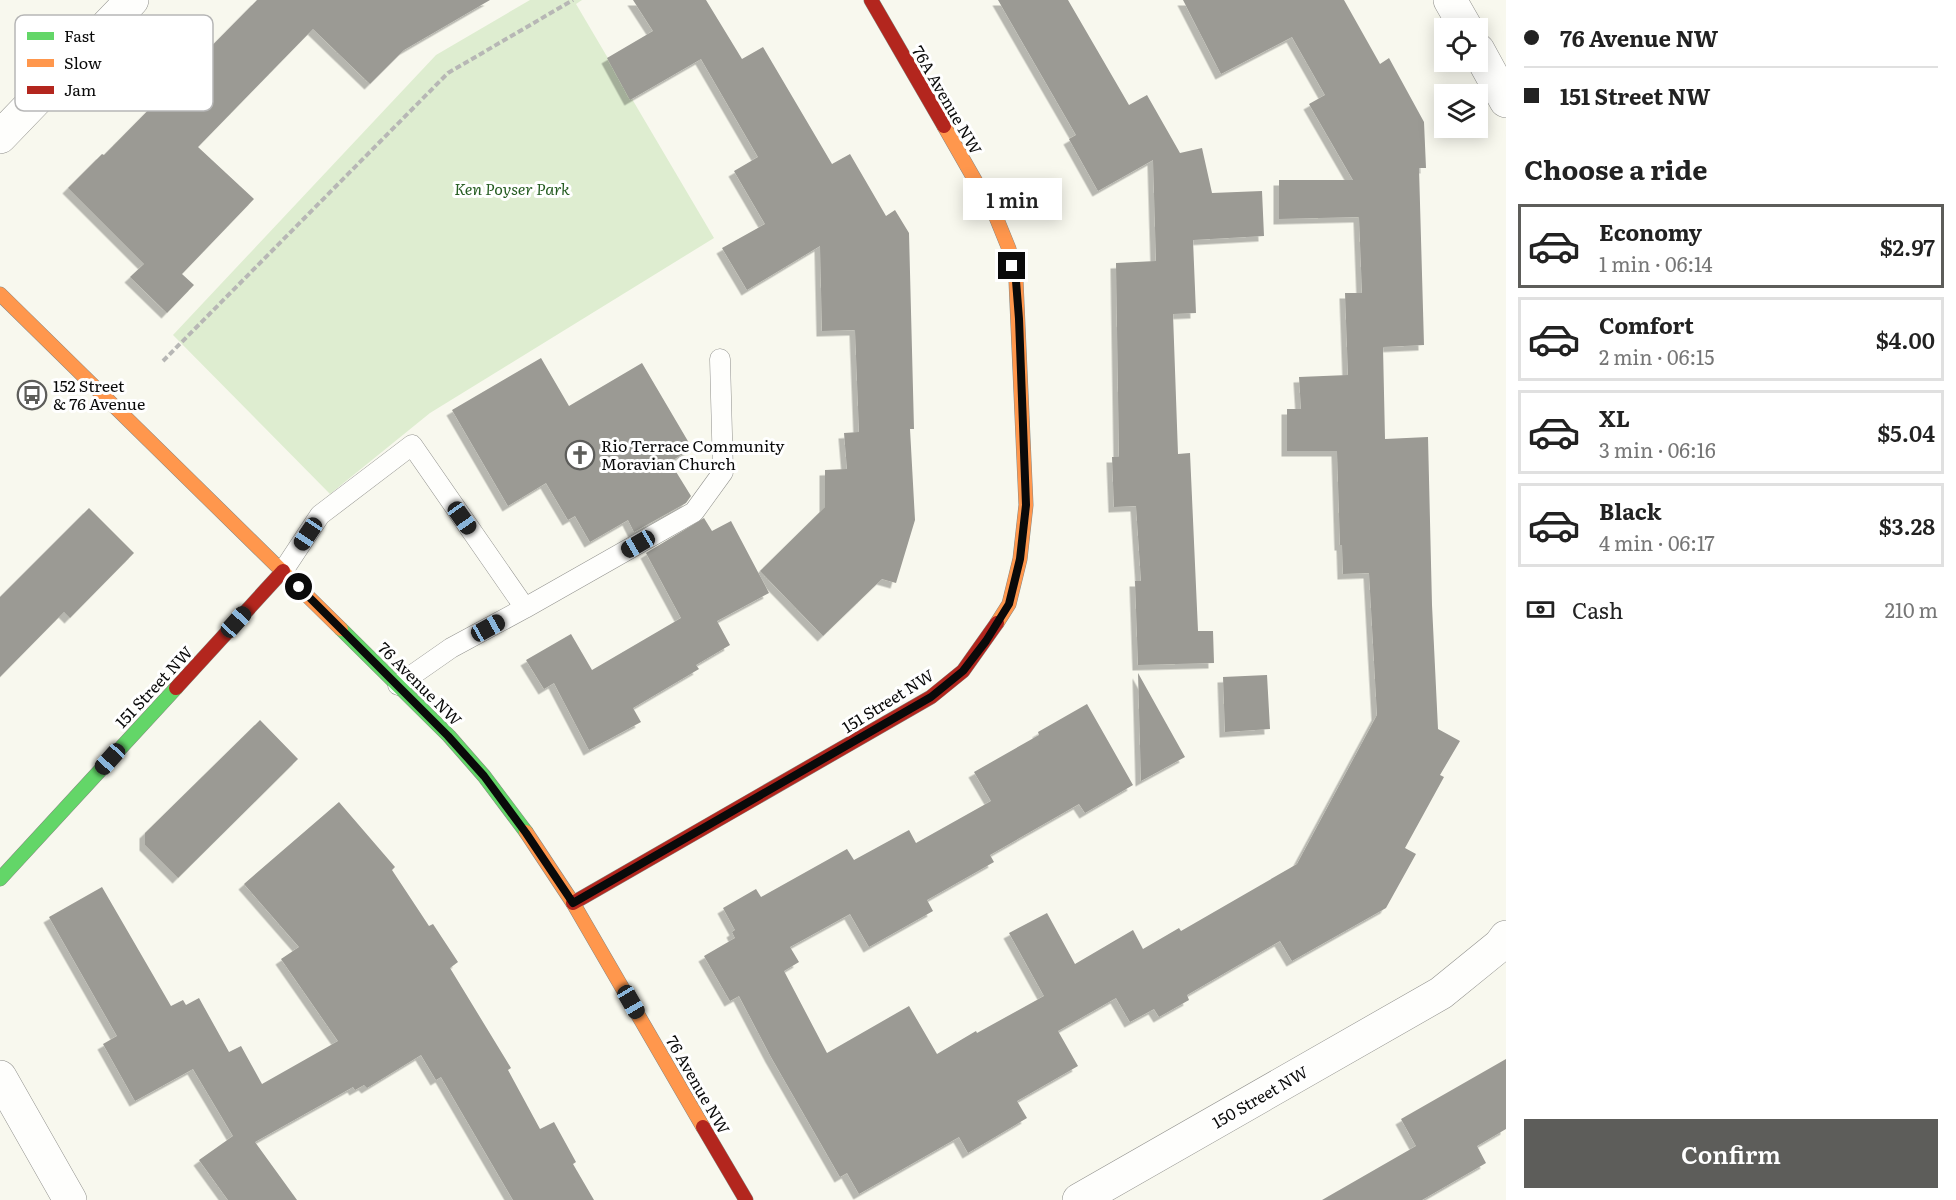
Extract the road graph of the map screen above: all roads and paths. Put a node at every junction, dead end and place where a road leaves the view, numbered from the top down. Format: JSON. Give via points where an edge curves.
{"nodes":[{"id":1,"x":132,"y":0,"type":"edge"},
{"id":2,"x":573,"y":0,"type":"edge"},
{"id":3,"x":871,"y":0,"type":"edge"},
{"id":4,"x":1450,"y":0,"type":"edge"},
{"id":5,"x":118,"y":15,"type":"edge"},
{"id":6,"x":1460,"y":18,"type":"edge"},
{"id":7,"x":1488,"y":68,"type":"edge"},
{"id":8,"x":1506,"y":101,"type":"edge"},
{"id":9,"x":25,"y":111,"type":"edge"},
{"id":10,"x":0,"y":137,"type":"edge"},
{"id":11,"x":1009,"y":249,"type":"joint"},
{"id":12,"x":0,"y":294,"type":"edge"},
{"id":13,"x":720,"y":358,"type":"dead end"},
{"id":14,"x":163,"y":361,"type":"dead end"},
{"id":15,"x":283,"y":571,"type":"junction"},
{"id":16,"x":525,"y":608,"type":"junction"},
{"id":17,"x":398,"y":685,"type":"junction"},
{"id":18,"x":0,"y":879,"type":"edge"},
{"id":19,"x":573,"y":903,"type":"junction"},
{"id":20,"x":1506,"y":937,"type":"edge"},
{"id":21,"x":0,"y":1077,"type":"edge"},
{"id":22,"x":70,"y":1200,"type":"edge"},
{"id":23,"x":746,"y":1200,"type":"edge"},
{"id":24,"x":1079,"y":1200,"type":"edge"}],
"edges":[{"from":1,"to":5,"type":"street"},
{"from":2,"to":14,"type":"path","via":[[448,73]]},
{"from":3,"to":11,"type":"street","name":"76A Avenue NW","via":[[996,217]]},
{"from":4,"to":6,"type":"street"},
{"from":7,"to":8,"type":"street"},
{"from":9,"to":10,"type":"street"},
{"from":11,"to":19,"type":"street","name":"151 Street NW","via":[[1019,319],[1026,505],[1020,559],[1009,604],[986,641],[963,671],[931,697]]},
{"from":12,"to":15,"type":"street","name":"76 Avenue NW"},
{"from":13,"to":16,"type":"lane","via":[[723,472],[694,512]]},
{"from":15,"to":16,"type":"lane","via":[[320,515],[412,446]]},
{"from":15,"to":17,"type":"street","name":"76 Avenue NW"},
{"from":15,"to":18,"type":"street","name":"151 Street NW"},
{"from":16,"to":17,"type":"lane","via":[[451,648]]},
{"from":17,"to":19,"type":"street","name":"76 Avenue NW","via":[[484,776]]},
{"from":19,"to":23,"type":"street","name":"76 Avenue NW"},
{"from":20,"to":24,"type":"street","name":"150 Street NW","via":[[1441,993]]},
{"from":21,"to":22,"type":"street"}]}
